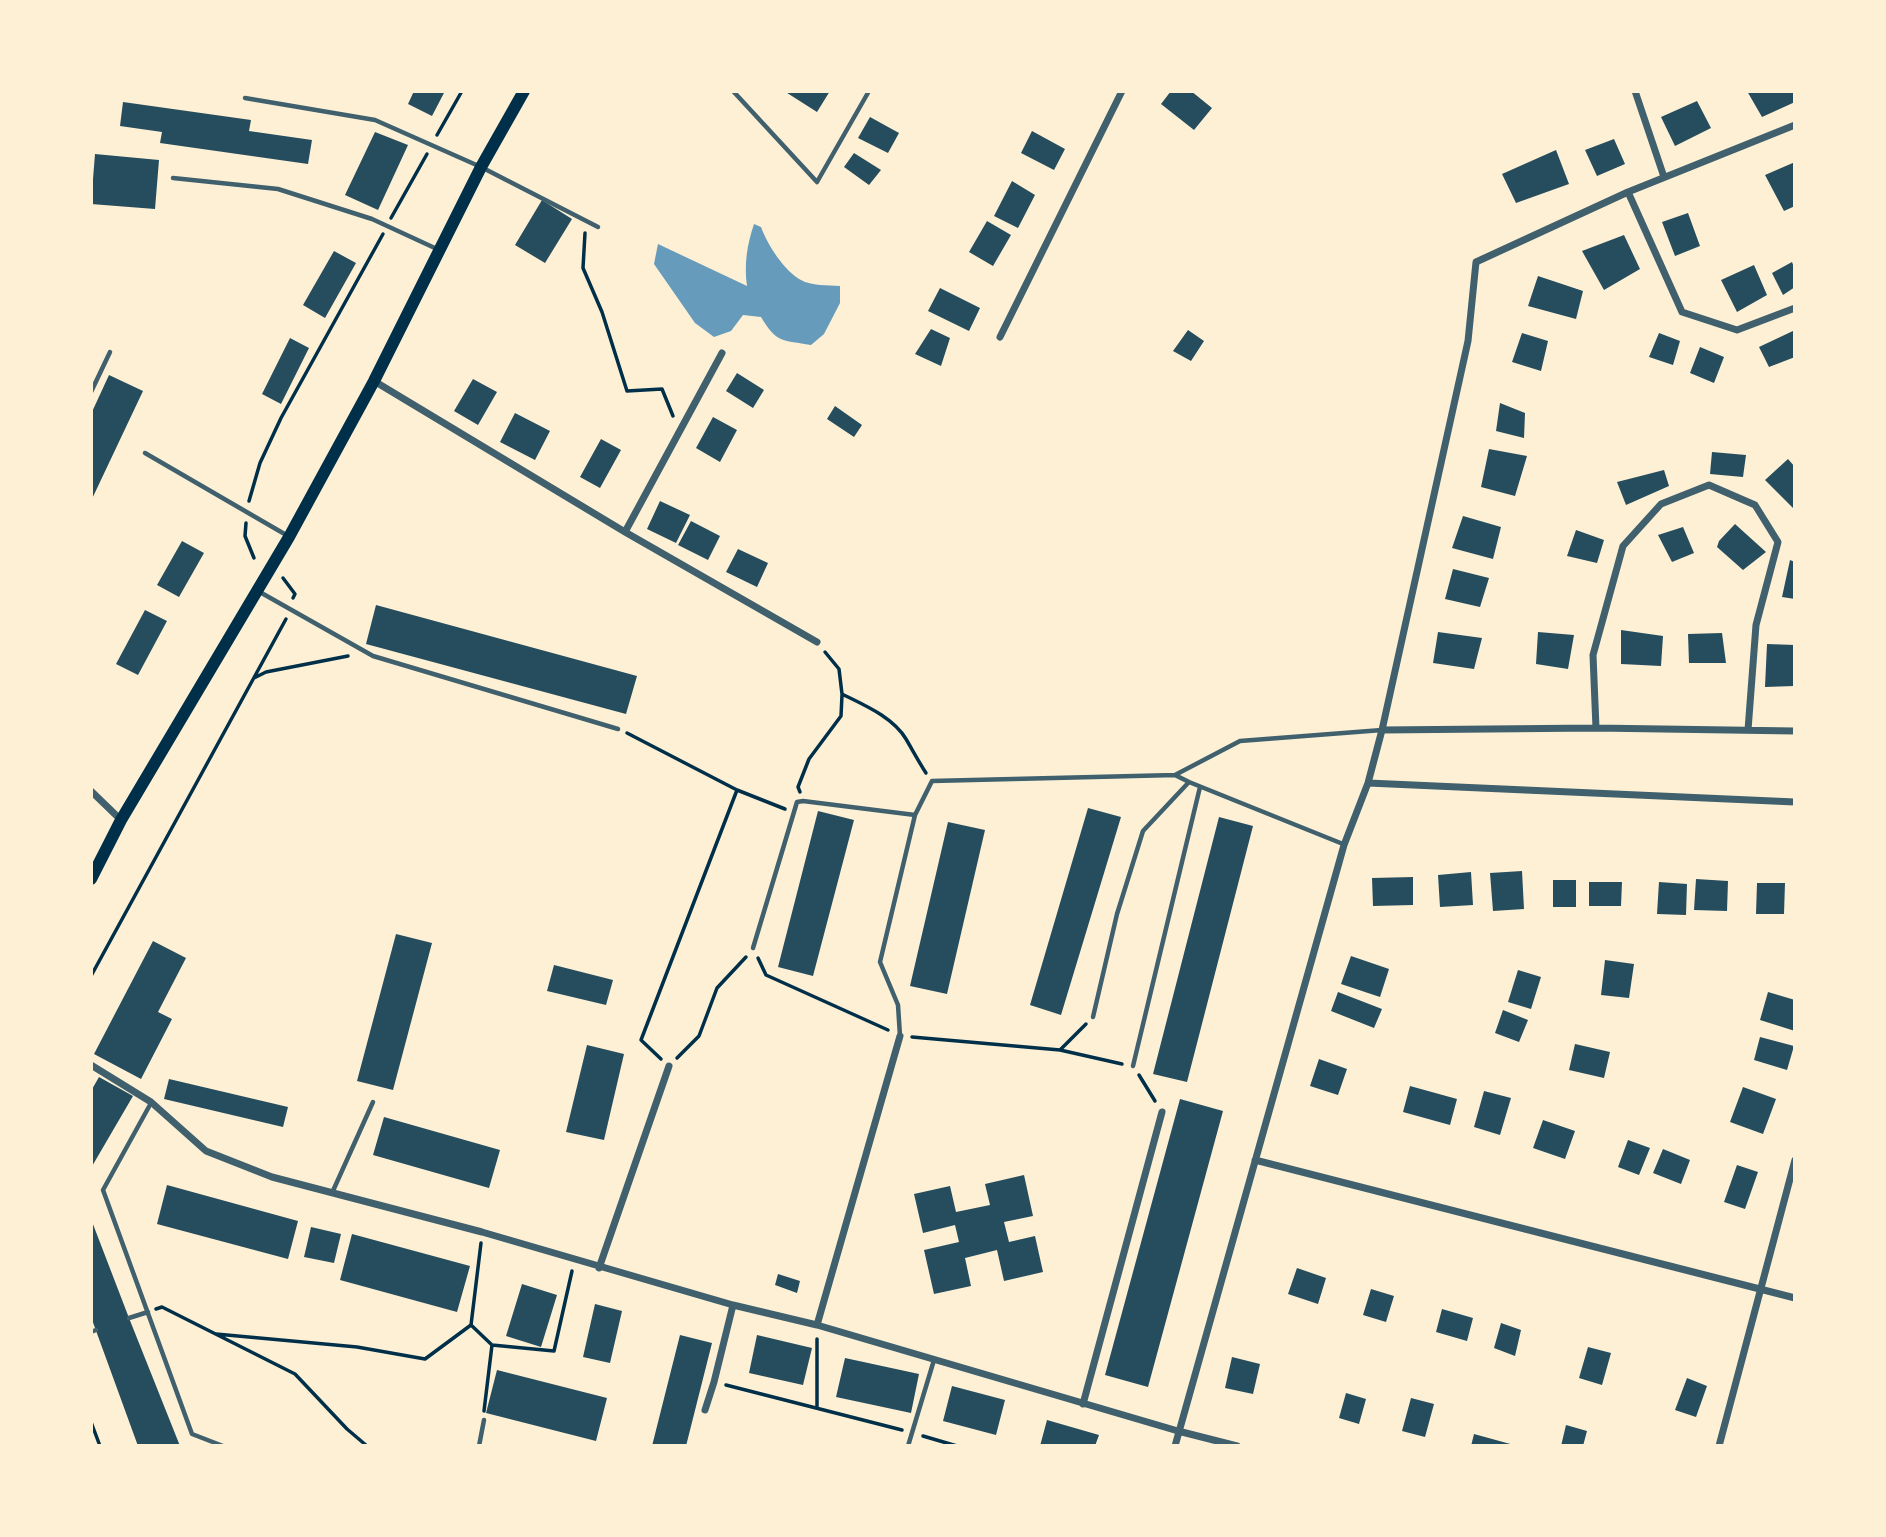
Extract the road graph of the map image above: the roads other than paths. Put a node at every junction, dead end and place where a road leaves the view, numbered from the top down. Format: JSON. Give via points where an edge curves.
{"nodes":[{"id":1,"x":524,"y":91,"type":"edge"},
{"id":2,"x":733,"y":91,"type":"edge"},
{"id":3,"x":869,"y":91,"type":"edge"},
{"id":4,"x":1122,"y":91,"type":"edge"},
{"id":5,"x":1635,"y":91,"type":"edge"},
{"id":6,"x":246,"y":98,"type":"dead end"},
{"id":7,"x":1795,"y":125,"type":"edge"},
{"id":8,"x":481,"y":167,"type":"junction"},
{"id":9,"x":1664,"y":177,"type":"junction"},
{"id":10,"x":173,"y":178,"type":"dead end"},
{"id":11,"x":1628,"y":192,"type":"junction"},
{"id":12,"x":598,"y":228,"type":"dead end"},
{"id":13,"x":441,"y":251,"type":"junction"},
{"id":14,"x":1795,"y":307,"type":"edge"},
{"id":15,"x":1000,"y":337,"type":"dead end"},
{"id":16,"x":110,"y":352,"type":"dead end"},
{"id":17,"x":722,"y":353,"type":"dead end"},
{"id":18,"x":374,"y":381,"type":"junction"},
{"id":19,"x":91,"y":392,"type":"edge"},
{"id":20,"x":145,"y":453,"type":"dead end"},
{"id":21,"x":625,"y":532,"type":"junction"},
{"id":22,"x":289,"y":537,"type":"junction"},
{"id":23,"x":258,"y":591,"type":"junction"},
{"id":24,"x":817,"y":642,"type":"road end"},
{"id":25,"x":1596,"y":728,"type":"junction"},
{"id":26,"x":618,"y":729,"type":"road end"},
{"id":27,"x":1382,"y":730,"type":"junction"},
{"id":28,"x":1748,"y":730,"type":"junction"},
{"id":29,"x":1795,"y":731,"type":"edge"},
{"id":30,"x":1175,"y":775,"type":"junction"},
{"id":31,"x":1189,"y":782,"type":"junction"},
{"id":32,"x":1368,"y":783,"type":"junction"},
{"id":33,"x":1200,"y":787,"type":"junction"},
{"id":34,"x":91,"y":790,"type":"edge"},
{"id":35,"x":1795,"y":802,"type":"edge"},
{"id":36,"x":915,"y":815,"type":"junction"},
{"id":37,"x":121,"y":820,"type":"junction"},
{"id":38,"x":1344,"y":845,"type":"junction"},
{"id":39,"x":91,"y":880,"type":"edge"},
{"id":40,"x":753,"y":948,"type":"road end"},
{"id":41,"x":1093,"y":1017,"type":"road end"},
{"id":42,"x":900,"y":1036,"type":"joint"},
{"id":43,"x":91,"y":1065,"type":"edge"},
{"id":44,"x":669,"y":1066,"type":"road end"},
{"id":45,"x":1133,"y":1066,"type":"road end"},
{"id":46,"x":151,"y":1102,"type":"junction"},
{"id":47,"x":373,"y":1102,"type":"dead end"},
{"id":48,"x":1162,"y":1112,"type":"road end"},
{"id":49,"x":1255,"y":1160,"type":"junction"},
{"id":50,"x":1795,"y":1160,"type":"edge"},
{"id":51,"x":331,"y":1194,"type":"junction"},
{"id":52,"x":599,"y":1268,"type":"junction"},
{"id":53,"x":1761,"y":1289,"type":"junction"},
{"id":54,"x":1795,"y":1297,"type":"edge"},
{"id":55,"x":733,"y":1305,"type":"junction"},
{"id":56,"x":148,"y":1312,"type":"junction"},
{"id":57,"x":130,"y":1318,"type":"dead end"},
{"id":58,"x":817,"y":1325,"type":"junction"},
{"id":59,"x":934,"y":1360,"type":"junction"},
{"id":60,"x":1083,"y":1404,"type":"junction"},
{"id":61,"x":705,"y":1410,"type":"dead end"},
{"id":62,"x":484,"y":1420,"type":"road end"},
{"id":63,"x":1178,"y":1432,"type":"junction"},
{"id":64,"x":223,"y":1446,"type":"edge"},
{"id":65,"x":479,"y":1446,"type":"edge"},
{"id":66,"x":908,"y":1446,"type":"edge"},
{"id":67,"x":1175,"y":1446,"type":"edge"},
{"id":68,"x":1237,"y":1446,"type":"edge"},
{"id":69,"x":1719,"y":1446,"type":"edge"}],
"edges":[{"from":1,"to":8,"type":"main road"},
{"from":2,"to":3,"type":"lane","via":[[817,182]]},
{"from":4,"to":15,"type":"street"},
{"from":5,"to":9,"type":"street"},
{"from":6,"to":8,"type":"lane","via":[[374,120]]},
{"from":7,"to":9,"type":"street"},
{"from":8,"to":12,"type":"lane"},
{"from":8,"to":13,"type":"main road"},
{"from":9,"to":11,"type":"street"},
{"from":10,"to":13,"type":"lane","via":[[278,189],[387,226]]},
{"from":11,"to":14,"type":"street","via":[[1682,312],[1737,330]]},
{"from":11,"to":27,"type":"street","via":[[1476,262],[1468,341]]},
{"from":13,"to":18,"type":"main road"},
{"from":16,"to":19,"type":"lane"},
{"from":17,"to":21,"type":"street"},
{"from":18,"to":21,"type":"street"},
{"from":18,"to":22,"type":"main road"},
{"from":20,"to":22,"type":"lane"},
{"from":21,"to":24,"type":"street"},
{"from":22,"to":23,"type":"main road"},
{"from":23,"to":26,"type":"lane","via":[[373,656]]},
{"from":23,"to":37,"type":"main road"},
{"from":25,"to":27,"type":"street"},
{"from":25,"to":28,"type":"street"},
{"from":25,"to":28,"type":"street","via":[[1593,655],[1623,546],[1661,504],[1709,485],[1755,506],[1778,541],[1756,625]]},
{"from":27,"to":30,"type":"lane","via":[[1240,741]]},
{"from":27,"to":32,"type":"street"},
{"from":28,"to":29,"type":"street"},
{"from":30,"to":31,"type":"lane"},
{"from":30,"to":36,"type":"lane","via":[[932,781]]},
{"from":31,"to":33,"type":"lane"},
{"from":31,"to":41,"type":"lane","via":[[1143,831],[1117,914]]},
{"from":32,"to":35,"type":"street"},
{"from":32,"to":38,"type":"street"},
{"from":33,"to":38,"type":"lane"},
{"from":33,"to":45,"type":"lane"},
{"from":34,"to":37,"type":"street"},
{"from":36,"to":40,"type":"lane","via":[[797,802]]},
{"from":36,"to":42,"type":"lane","via":[[880,962],[898,1005]]},
{"from":37,"to":39,"type":"main road"},
{"from":38,"to":49,"type":"street"},
{"from":42,"to":58,"type":"street"},
{"from":43,"to":46,"type":"street"},
{"from":44,"to":52,"type":"street"},
{"from":46,"to":51,"type":"street","via":[[206,1152]]},
{"from":46,"to":56,"type":"lane","via":[[103,1190]]},
{"from":47,"to":51,"type":"lane"},
{"from":48,"to":60,"type":"street"},
{"from":49,"to":53,"type":"street"},
{"from":49,"to":63,"type":"street"},
{"from":50,"to":53,"type":"street"},
{"from":51,"to":52,"type":"street","via":[[482,1232]]},
{"from":52,"to":55,"type":"street"},
{"from":53,"to":54,"type":"street"},
{"from":53,"to":69,"type":"street"},
{"from":55,"to":58,"type":"street"},
{"from":55,"to":61,"type":"street"},
{"from":56,"to":57,"type":"lane"},
{"from":56,"to":64,"type":"lane","via":[[192,1434]]},
{"from":58,"to":59,"type":"street"},
{"from":59,"to":60,"type":"street"},
{"from":59,"to":66,"type":"lane"},
{"from":60,"to":63,"type":"street"},
{"from":62,"to":65,"type":"lane"},
{"from":63,"to":67,"type":"street"},
{"from":63,"to":68,"type":"street"}]}
